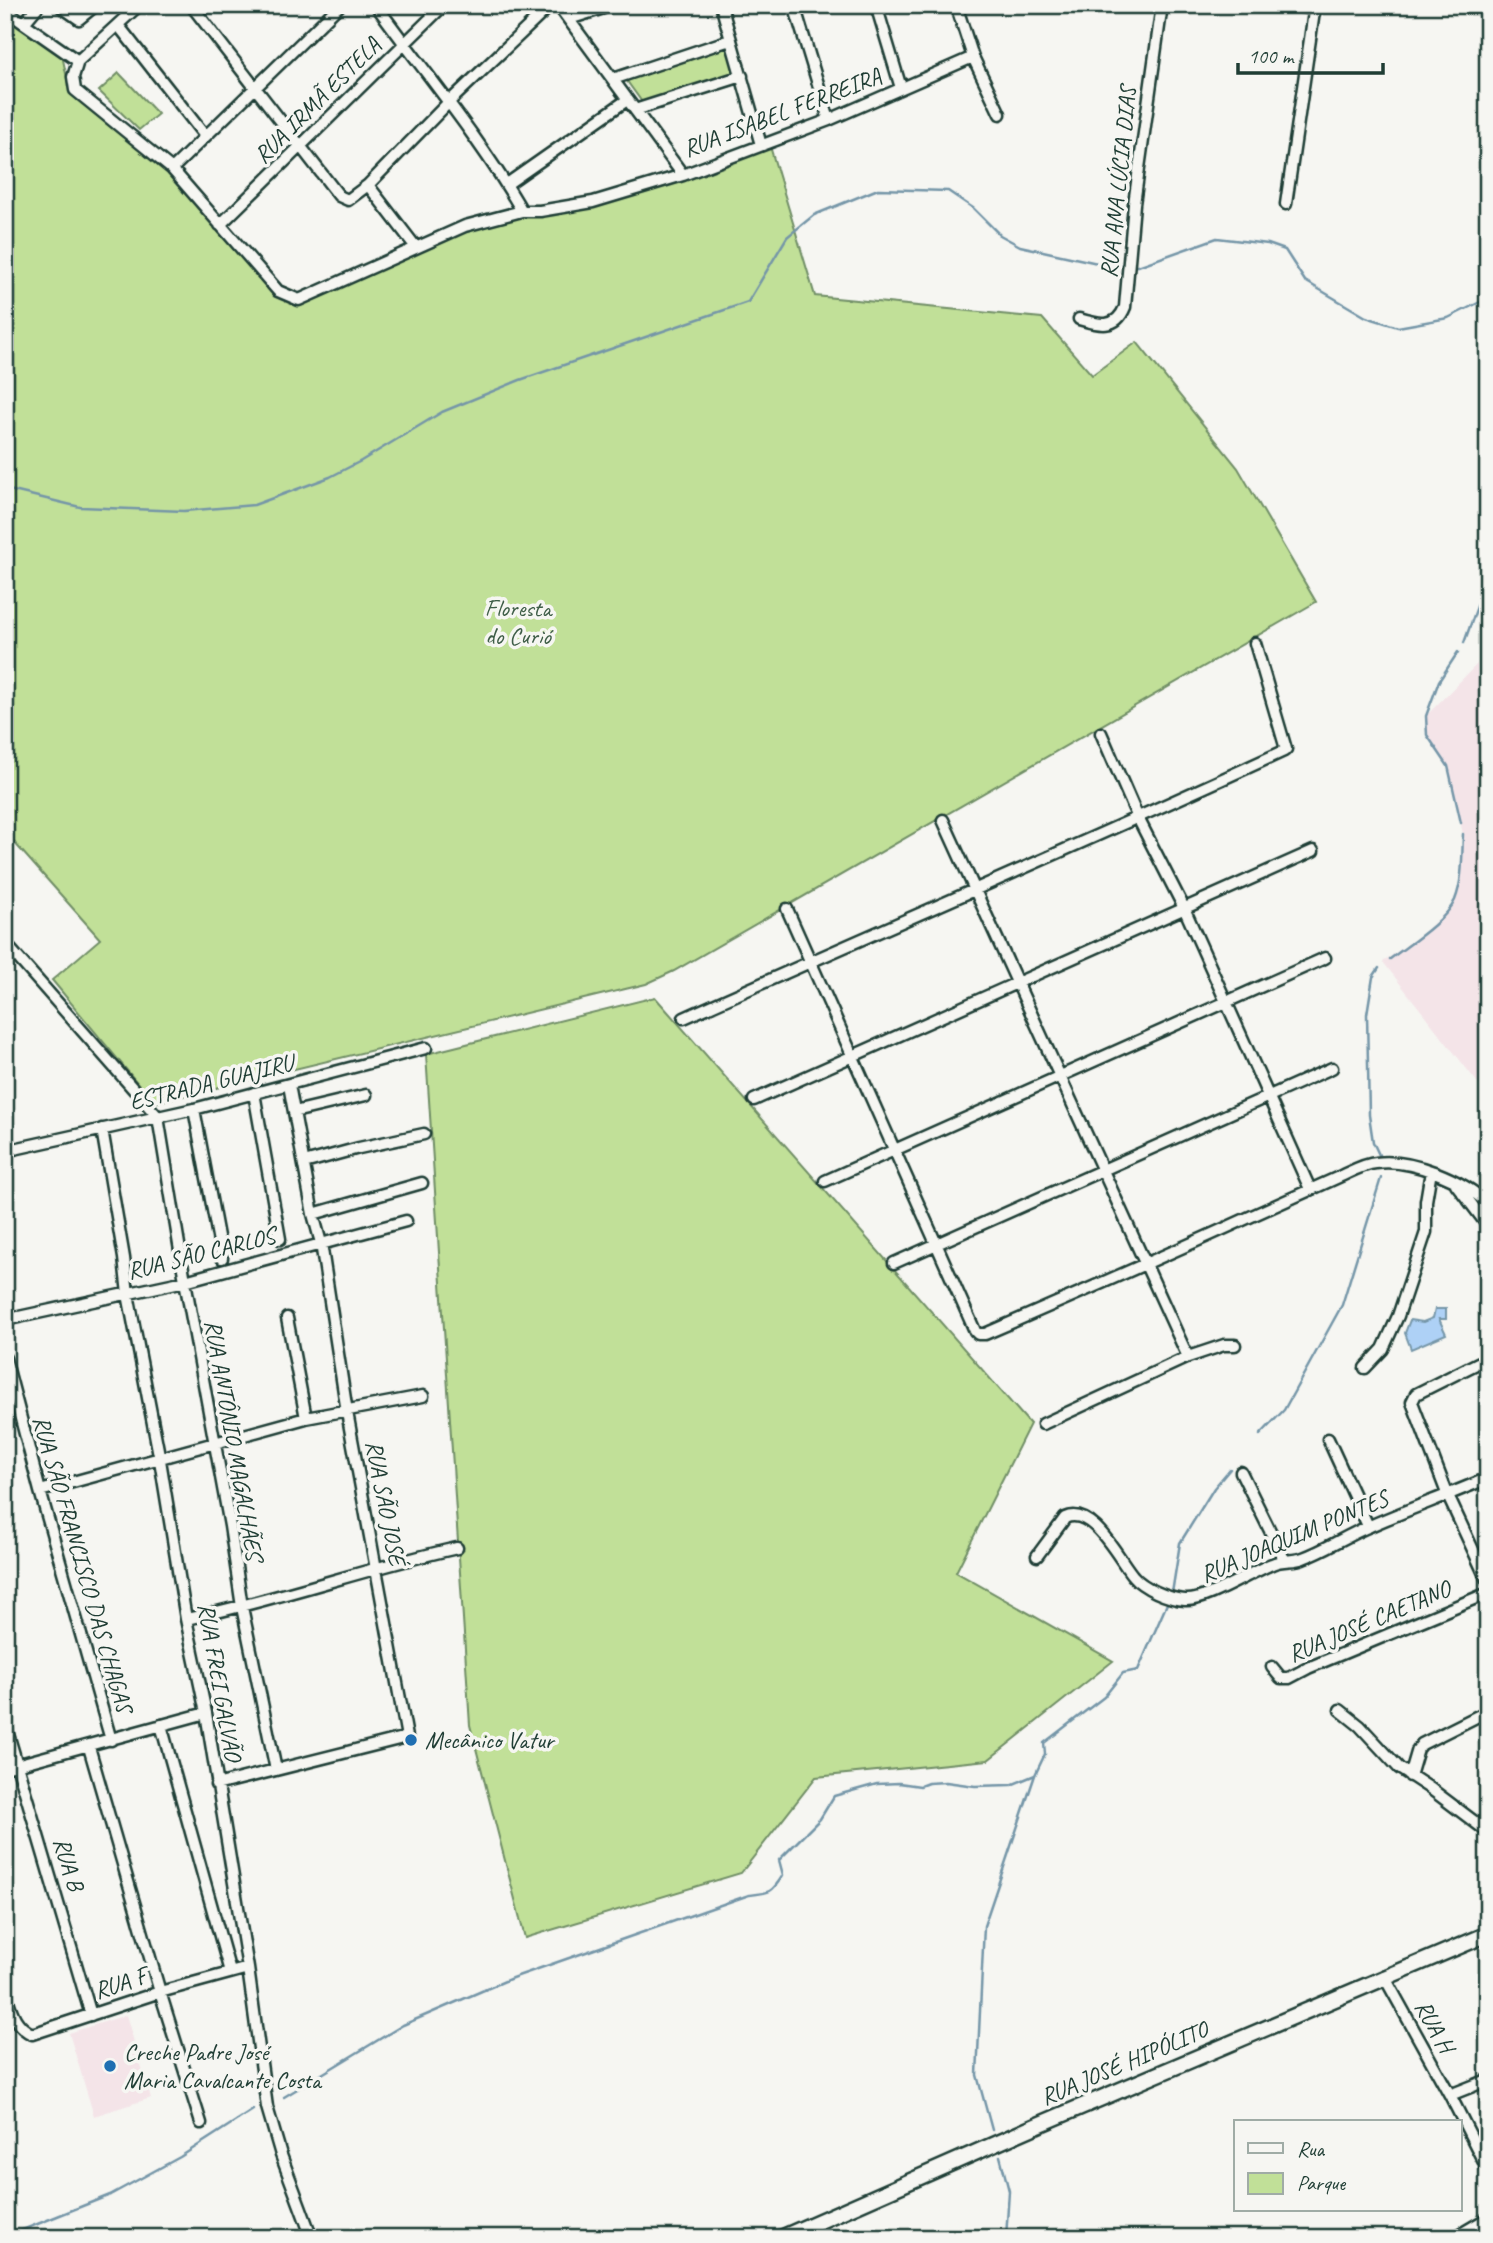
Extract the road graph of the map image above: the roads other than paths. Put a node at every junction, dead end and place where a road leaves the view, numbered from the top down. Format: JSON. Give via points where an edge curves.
{"nodes":[{"id":1,"x":39,"y":5,"type":"edge"},
{"id":2,"x":59,"y":5,"type":"edge"},
{"id":3,"x":96,"y":5,"type":"edge"},
{"id":4,"x":139,"y":5,"type":"edge"},
{"id":5,"x":191,"y":5,"type":"edge"},
{"id":6,"x":340,"y":5,"type":"edge"},
{"id":7,"x":376,"y":5,"type":"edge"},
{"id":8,"x":444,"y":5,"type":"edge"},
{"id":9,"x":551,"y":5,"type":"edge"},
{"id":10,"x":558,"y":5,"type":"edge"},
{"id":11,"x":613,"y":5,"type":"edge"},
{"id":12,"x":721,"y":5,"type":"edge"},
{"id":13,"x":794,"y":5,"type":"edge"},
{"id":14,"x":876,"y":5,"type":"edge"},
{"id":15,"x":956,"y":5,"type":"edge"},
{"id":16,"x":1161,"y":5,"type":"edge"},
{"id":17,"x":1291,"y":5,"type":"edge"},
{"id":18,"x":1315,"y":7,"type":"edge"},
{"id":19,"x":5,"y":10,"type":"edge"},
{"id":20,"x":569,"y":19,"type":"junction"},
{"id":21,"x":24,"y":23,"type":"junction"},
{"id":22,"x":118,"y":24,"type":"junction"},
{"id":23,"x":730,"y":40,"type":"junction"},
{"id":24,"x":404,"y":44,"type":"junction"},
{"id":25,"x":973,"y":57,"type":"junction"},
{"id":26,"x":78,"y":61,"type":"junction"},
{"id":27,"x":741,"y":76,"type":"junction"},
{"id":28,"x":612,"y":79,"type":"junction"},
{"id":29,"x":255,"y":87,"type":"junction"},
{"id":30,"x":901,"y":88,"type":"junction"},
{"id":31,"x":627,"y":100,"type":"junction"},
{"id":32,"x":449,"y":102,"type":"junction"},
{"id":33,"x":635,"y":110,"type":"junction"},
{"id":34,"x":1000,"y":114,"type":"dead end"},
{"id":35,"x":829,"y":120,"type":"junction"},
{"id":36,"x":205,"y":136,"type":"junction"},
{"id":37,"x":761,"y":145,"type":"junction"},
{"id":38,"x":300,"y":147,"type":"junction"},
{"id":39,"x":172,"y":169,"type":"junction"},
{"id":40,"x":683,"y":175,"type":"junction"},
{"id":41,"x":507,"y":184,"type":"junction"},
{"id":42,"x":368,"y":185,"type":"junction"},
{"id":43,"x":1286,"y":204,"type":"dead end"},
{"id":44,"x":522,"y":211,"type":"junction"},
{"id":45,"x":220,"y":225,"type":"junction"},
{"id":46,"x":415,"y":246,"type":"junction"},
{"id":47,"x":1079,"y":319,"type":"dead end"},
{"id":48,"x":1255,"y":643,"type":"dead end"},
{"id":49,"x":1101,"y":733,"type":"dead end"},
{"id":50,"x":1138,"y":818,"type":"junction"},
{"id":51,"x":943,"y":820,"type":"dead end"},
{"id":52,"x":1313,"y":851,"type":"dead end"},
{"id":53,"x":974,"y":889,"type":"junction"},
{"id":54,"x":1184,"y":908,"type":"junction"},
{"id":55,"x":787,"y":909,"type":"dead end"},
{"id":56,"x":5,"y":943,"type":"edge"},
{"id":57,"x":1325,"y":958,"type":"dead end"},
{"id":58,"x":810,"y":962,"type":"junction"},
{"id":59,"x":1017,"y":983,"type":"junction"},
{"id":60,"x":1226,"y":1002,"type":"junction"},
{"id":61,"x":684,"y":1018,"type":"dead end"},
{"id":62,"x":426,"y":1048,"type":"dead end"},
{"id":63,"x":852,"y":1056,"type":"junction"},
{"id":64,"x":1332,"y":1068,"type":"dead end"},
{"id":65,"x":1059,"y":1077,"type":"junction"},
{"id":66,"x":289,"y":1084,"type":"junction"},
{"id":67,"x":254,"y":1093,"type":"junction"},
{"id":68,"x":366,"y":1095,"type":"dead end"},
{"id":69,"x":1268,"y":1096,"type":"junction"},
{"id":70,"x":754,"y":1100,"type":"dead end"},
{"id":71,"x":194,"y":1109,"type":"junction"},
{"id":72,"x":294,"y":1112,"type":"junction"},
{"id":73,"x":158,"y":1117,"type":"junction"},
{"id":74,"x":102,"y":1129,"type":"junction"},
{"id":75,"x":424,"y":1134,"type":"dead end"},
{"id":76,"x":894,"y":1150,"type":"junction"},
{"id":77,"x":5,"y":1151,"type":"edge"},
{"id":78,"x":304,"y":1163,"type":"junction"},
{"id":79,"x":1102,"y":1170,"type":"junction"},
{"id":80,"x":1431,"y":1171,"type":"junction"},
{"id":81,"x":825,"y":1181,"type":"dead end"},
{"id":82,"x":422,"y":1183,"type":"dead end"},
{"id":83,"x":1456,"y":1183,"type":"junction"},
{"id":84,"x":1310,"y":1189,"type":"junction"},
{"id":85,"x":1488,"y":1204,"type":"edge"},
{"id":86,"x":313,"y":1214,"type":"junction"},
{"id":87,"x":405,"y":1221,"type":"dead end"},
{"id":88,"x":1488,"y":1226,"type":"edge"},
{"id":89,"x":280,"y":1238,"type":"dead end"},
{"id":90,"x":321,"y":1243,"type":"junction"},
{"id":91,"x":936,"y":1244,"type":"junction"},
{"id":92,"x":222,"y":1258,"type":"dead end"},
{"id":93,"x":894,"y":1263,"type":"dead end"},
{"id":94,"x":1146,"y":1265,"type":"junction"},
{"id":95,"x":185,"y":1281,"type":"junction"},
{"id":96,"x":128,"y":1294,"type":"junction"},
{"id":97,"x":286,"y":1318,"type":"dead end"},
{"id":98,"x":5,"y":1320,"type":"edge"},
{"id":99,"x":1235,"y":1345,"type":"dead end"},
{"id":100,"x":1188,"y":1357,"type":"junction"},
{"id":101,"x":5,"y":1358,"type":"edge"},
{"id":102,"x":1488,"y":1359,"type":"edge"},
{"id":103,"x":1365,"y":1368,"type":"dead end"},
{"id":104,"x":423,"y":1396,"type":"dead end"},
{"id":105,"x":347,"y":1412,"type":"junction"},
{"id":106,"x":306,"y":1418,"type":"junction"},
{"id":107,"x":1043,"y":1424,"type":"dead end"},
{"id":108,"x":1328,"y":1439,"type":"dead end"},
{"id":109,"x":215,"y":1443,"type":"junction"},
{"id":110,"x":160,"y":1460,"type":"junction"},
{"id":111,"x":1241,"y":1472,"type":"dead end"},
{"id":112,"x":1488,"y":1478,"type":"edge"},
{"id":113,"x":40,"y":1491,"type":"junction"},
{"id":114,"x":1448,"y":1496,"type":"junction"},
{"id":115,"x":1368,"y":1526,"type":"junction"},
{"id":116,"x":457,"y":1548,"type":"dead end"},
{"id":117,"x":1037,"y":1556,"type":"dead end"},
{"id":118,"x":1284,"y":1559,"type":"junction"},
{"id":119,"x":377,"y":1567,"type":"junction"},
{"id":120,"x":1488,"y":1582,"type":"edge"},
{"id":121,"x":1488,"y":1593,"type":"edge"},
{"id":122,"x":242,"y":1607,"type":"junction"},
{"id":123,"x":187,"y":1619,"type":"junction"},
{"id":124,"x":1272,"y":1667,"type":"dead end"},
{"id":125,"x":1340,"y":1710,"type":"dead end"},
{"id":126,"x":1488,"y":1711,"type":"edge"},
{"id":127,"x":205,"y":1713,"type":"junction"},
{"id":128,"x":5,"y":1724,"type":"edge"},
{"id":129,"x":161,"y":1725,"type":"junction"},
{"id":130,"x":111,"y":1740,"type":"junction"},
{"id":131,"x":89,"y":1747,"type":"junction"},
{"id":132,"x":17,"y":1765,"type":"junction"},
{"id":133,"x":5,"y":1769,"type":"edge"},
{"id":134,"x":276,"y":1769,"type":"junction"},
{"id":135,"x":1410,"y":1776,"type":"junction"},
{"id":136,"x":216,"y":1785,"type":"junction"},
{"id":137,"x":1486,"y":1827,"type":"edge"},
{"id":138,"x":1488,"y":1934,"type":"edge"},
{"id":139,"x":248,"y":1968,"type":"junction"},
{"id":140,"x":230,"y":1972,"type":"junction"},
{"id":141,"x":1384,"y":1976,"type":"junction"},
{"id":142,"x":5,"y":1991,"type":"edge"},
{"id":143,"x":160,"y":1992,"type":"junction"},
{"id":144,"x":91,"y":2015,"type":"junction"},
{"id":145,"x":1488,"y":2080,"type":"edge"},
{"id":146,"x":1450,"y":2095,"type":"junction"},
{"id":147,"x":201,"y":2123,"type":"dead end"},
{"id":148,"x":1488,"y":2170,"type":"edge"},
{"id":149,"x":1488,"y":2218,"type":"edge"},
{"id":150,"x":312,"y":2238,"type":"edge"},
{"id":151,"x":781,"y":2238,"type":"edge"},
{"id":152,"x":1454,"y":2238,"type":"edge"}],
"edges":[{"from":1,"to":21,"type":"street"},
{"from":2,"to":3,"type":"street","via":[[82,19]]},
{"from":4,"to":22,"type":"street"},
{"from":5,"to":29,"type":"street"},
{"from":6,"to":29,"type":"street"},
{"from":7,"to":24,"type":"street"},
{"from":8,"to":24,"type":"street","name":"RUA IRMÃ ESTELA"},
{"from":9,"to":32,"type":"street"},
{"from":10,"to":20,"type":"street","name":"RUA ISABEL FERREIRA"},
{"from":11,"to":20,"type":"street"},
{"from":12,"to":23,"type":"street"},
{"from":13,"to":35,"type":"street"},
{"from":14,"to":30,"type":"street"},
{"from":15,"to":25,"type":"street"},
{"from":16,"to":47,"type":"street","name":"RUA ANA LÚCIA DIAS","via":[[1125,307],[1118,320],[1107,326]]},
{"from":17,"to":18,"type":"street"},
{"from":18,"to":43,"type":"street"},
{"from":19,"to":21,"type":"street"},
{"from":20,"to":28,"type":"street","name":"RUA ISABEL FERREIRA"},
{"from":21,"to":26,"type":"street"},
{"from":22,"to":26,"type":"street"},
{"from":22,"to":36,"type":"street"},
{"from":23,"to":27,"type":"street"},
{"from":23,"to":28,"type":"street"},
{"from":24,"to":32,"type":"street"},
{"from":24,"to":38,"type":"street","name":"RUA IRMÃ ESTELA"},
{"from":25,"to":30,"type":"street","name":"RUA ISABEL FERREIRA"},
{"from":25,"to":34,"type":"street"},
{"from":26,"to":39,"type":"street","via":[[75,90]]},
{"from":27,"to":33,"type":"street"},
{"from":27,"to":37,"type":"street"},
{"from":28,"to":31,"type":"street","name":"RUA ISABEL FERREIRA"},
{"from":29,"to":36,"type":"street"},
{"from":29,"to":38,"type":"street"},
{"from":30,"to":35,"type":"street","name":"RUA ISABEL FERREIRA"},
{"from":31,"to":33,"type":"street","name":"RUA ISABEL FERREIRA"},
{"from":31,"to":41,"type":"street"},
{"from":32,"to":41,"type":"street"},
{"from":32,"to":42,"type":"street"},
{"from":33,"to":40,"type":"street","name":"RUA ISABEL FERREIRA"},
{"from":35,"to":37,"type":"street","name":"RUA ISABEL FERREIRA"},
{"from":36,"to":39,"type":"street"},
{"from":37,"to":40,"type":"street","name":"RUA ISABEL FERREIRA"},
{"from":38,"to":42,"type":"street","via":[[344,200]]},
{"from":38,"to":45,"type":"street","name":"RUA IRMÃ ESTELA"},
{"from":39,"to":45,"type":"street"},
{"from":40,"to":44,"type":"street","via":[[593,202]]},
{"from":41,"to":44,"type":"street"},
{"from":42,"to":46,"type":"street"},
{"from":44,"to":46,"type":"street"},
{"from":45,"to":46,"type":"street","via":[[278,290],[294,299],[306,299]]},
{"from":48,"to":50,"type":"street","via":[[1286,749]]},
{"from":49,"to":50,"type":"street"},
{"from":50,"to":53,"type":"street"},
{"from":50,"to":54,"type":"street"},
{"from":51,"to":53,"type":"street"},
{"from":52,"to":54,"type":"street"},
{"from":53,"to":58,"type":"street"},
{"from":53,"to":59,"type":"street"},
{"from":54,"to":59,"type":"street"},
{"from":54,"to":60,"type":"street"},
{"from":55,"to":58,"type":"street"},
{"from":56,"to":73,"type":"street"},
{"from":57,"to":60,"type":"street"},
{"from":58,"to":61,"type":"street"},
{"from":58,"to":63,"type":"street"},
{"from":59,"to":63,"type":"street"},
{"from":59,"to":65,"type":"street"},
{"from":60,"to":65,"type":"street"},
{"from":60,"to":69,"type":"street"},
{"from":62,"to":66,"type":"street","name":"ESTRADA GUAJIRU"},
{"from":63,"to":70,"type":"street"},
{"from":63,"to":76,"type":"street"},
{"from":64,"to":69,"type":"street"},
{"from":65,"to":76,"type":"street"},
{"from":65,"to":79,"type":"street"},
{"from":66,"to":67,"type":"street","name":"ESTRADA GUAJIRU"},
{"from":66,"to":72,"type":"street","name":"RUA SÃO JOSÉ"},
{"from":67,"to":71,"type":"street","name":"ESTRADA GUAJIRU"},
{"from":67,"to":89,"type":"street"},
{"from":68,"to":72,"type":"street"},
{"from":69,"to":79,"type":"street"},
{"from":69,"to":84,"type":"street"},
{"from":71,"to":73,"type":"street","name":"ESTRADA GUAJIRU"},
{"from":71,"to":92,"type":"street"},
{"from":72,"to":78,"type":"street","name":"RUA SÃO JOSÉ"},
{"from":73,"to":74,"type":"street","name":"ESTRADA GUAJIRU"},
{"from":73,"to":95,"type":"street","name":"RUA ANTÔNIO MAGALHÃES"},
{"from":74,"to":77,"type":"street","name":"ESTRADA GUAJIRU"},
{"from":74,"to":96,"type":"street","name":"RUA FREI GALVÃO"},
{"from":75,"to":78,"type":"street"},
{"from":76,"to":81,"type":"street"},
{"from":76,"to":91,"type":"street"},
{"from":78,"to":86,"type":"street","name":"RUA SÃO JOSÉ"},
{"from":79,"to":91,"type":"street"},
{"from":79,"to":94,"type":"street"},
{"from":80,"to":83,"type":"street"},
{"from":80,"to":84,"type":"street","via":[[1373,1163]]},
{"from":80,"to":103,"type":"street","via":[[1426,1232],[1398,1316],[1383,1349]]},
{"from":82,"to":86,"type":"street"},
{"from":83,"to":85,"type":"street","via":[[1475,1191]]},
{"from":83,"to":88,"type":"street"},
{"from":84,"to":94,"type":"street"},
{"from":86,"to":90,"type":"street","name":"RUA SÃO JOSÉ"},
{"from":87,"to":90,"type":"street","name":"RUA SÃO CARLOS"},
{"from":90,"to":95,"type":"street","name":"RUA SÃO CARLOS"},
{"from":90,"to":105,"type":"street","name":"RUA SÃO JOSÉ"},
{"from":91,"to":93,"type":"street"},
{"from":91,"to":94,"type":"street","via":[[975,1331],[981,1335]]},
{"from":94,"to":100,"type":"street"},
{"from":95,"to":96,"type":"street","name":"RUA SÃO CARLOS"},
{"from":95,"to":109,"type":"street","name":"RUA ANTÔNIO MAGALHÃES"},
{"from":96,"to":98,"type":"street","name":"RUA SÃO CARLOS"},
{"from":96,"to":110,"type":"street","name":"RUA FREI GALVÃO"},
{"from":97,"to":106,"type":"street"},
{"from":99,"to":100,"type":"street"},
{"from":100,"to":107,"type":"street"},
{"from":101,"to":113,"type":"street","name":"RUA SÃO FRANCISCO DAS CHAGAS"},
{"from":102,"to":114,"type":"street","via":[[1413,1396],[1412,1405]]},
{"from":104,"to":105,"type":"street"},
{"from":105,"to":106,"type":"street"},
{"from":105,"to":119,"type":"street","name":"RUA SÃO JOSÉ"},
{"from":106,"to":109,"type":"street"},
{"from":108,"to":115,"type":"street"},
{"from":109,"to":110,"type":"street"},
{"from":109,"to":122,"type":"street","name":"RUA ANTÔNIO MAGALHÃES"},
{"from":110,"to":113,"type":"street"},
{"from":110,"to":123,"type":"street","name":"RUA FREI GALVÃO"},
{"from":111,"to":118,"type":"street"},
{"from":112,"to":114,"type":"street","name":"RUA JOAQUIM PONTES"},
{"from":113,"to":130,"type":"street","name":"RUA SÃO FRANCISCO DAS CHAGAS"},
{"from":114,"to":115,"type":"street","name":"RUA JOAQUIM PONTES"},
{"from":114,"to":120,"type":"street"},
{"from":115,"to":118,"type":"street","name":"RUA JOAQUIM PONTES","via":[[1304,1558]]},
{"from":116,"to":119,"type":"street"},
{"from":117,"to":118,"type":"street","name":"RUA JOAQUIM PONTES","via":[[1072,1515],[1100,1531],[1139,1582],[1188,1601]]},
{"from":119,"to":122,"type":"street"},
{"from":119,"to":134,"type":"street","name":"RUA SÃO JOSÉ","via":[[407,1737]]},
{"from":121,"to":124,"type":"street","name":"RUA JOSÉ CAETANO","via":[[1289,1678],[1279,1677]]},
{"from":122,"to":123,"type":"street"},
{"from":122,"to":134,"type":"street","name":"RUA ANTÔNIO MAGALHÃES"},
{"from":123,"to":127,"type":"street","name":"RUA FREI GALVÃO"},
{"from":125,"to":135,"type":"street"},
{"from":126,"to":135,"type":"street","via":[[1422,1744]]},
{"from":127,"to":129,"type":"street"},
{"from":127,"to":136,"type":"street","name":"RUA FREI GALVÃO"},
{"from":128,"to":132,"type":"street","name":"RUA B"},
{"from":129,"to":130,"type":"street"},
{"from":129,"to":140,"type":"street"},
{"from":130,"to":131,"type":"street"},
{"from":131,"to":132,"type":"street"},
{"from":131,"to":143,"type":"street"},
{"from":132,"to":133,"type":"street"},
{"from":132,"to":144,"type":"street","name":"RUA B"},
{"from":134,"to":136,"type":"street","name":"RUA SÃO JOSÉ"},
{"from":135,"to":137,"type":"street"},
{"from":136,"to":139,"type":"street","name":"RUA FREI GALVÃO"},
{"from":138,"to":141,"type":"street","name":"RUA JOSÉ HIPÓLITO"},
{"from":139,"to":140,"type":"street","name":"RUA F"},
{"from":139,"to":150,"type":"street","name":"RUA FREI GALVÃO","via":[[267,2107]]},
{"from":140,"to":143,"type":"street","name":"RUA F"},
{"from":141,"to":146,"type":"street","name":"RUA H"},
{"from":141,"to":151,"type":"street","name":"RUA JOSÉ HIPÓLITO"},
{"from":142,"to":144,"type":"street","name":"RUA F","via":[[13,2017],[32,2034]]},
{"from":143,"to":144,"type":"street","name":"RUA F"},
{"from":143,"to":147,"type":"street"},
{"from":145,"to":146,"type":"street"},
{"from":146,"to":148,"type":"street","name":"RUA H"},
{"from":149,"to":152,"type":"street"}]}
